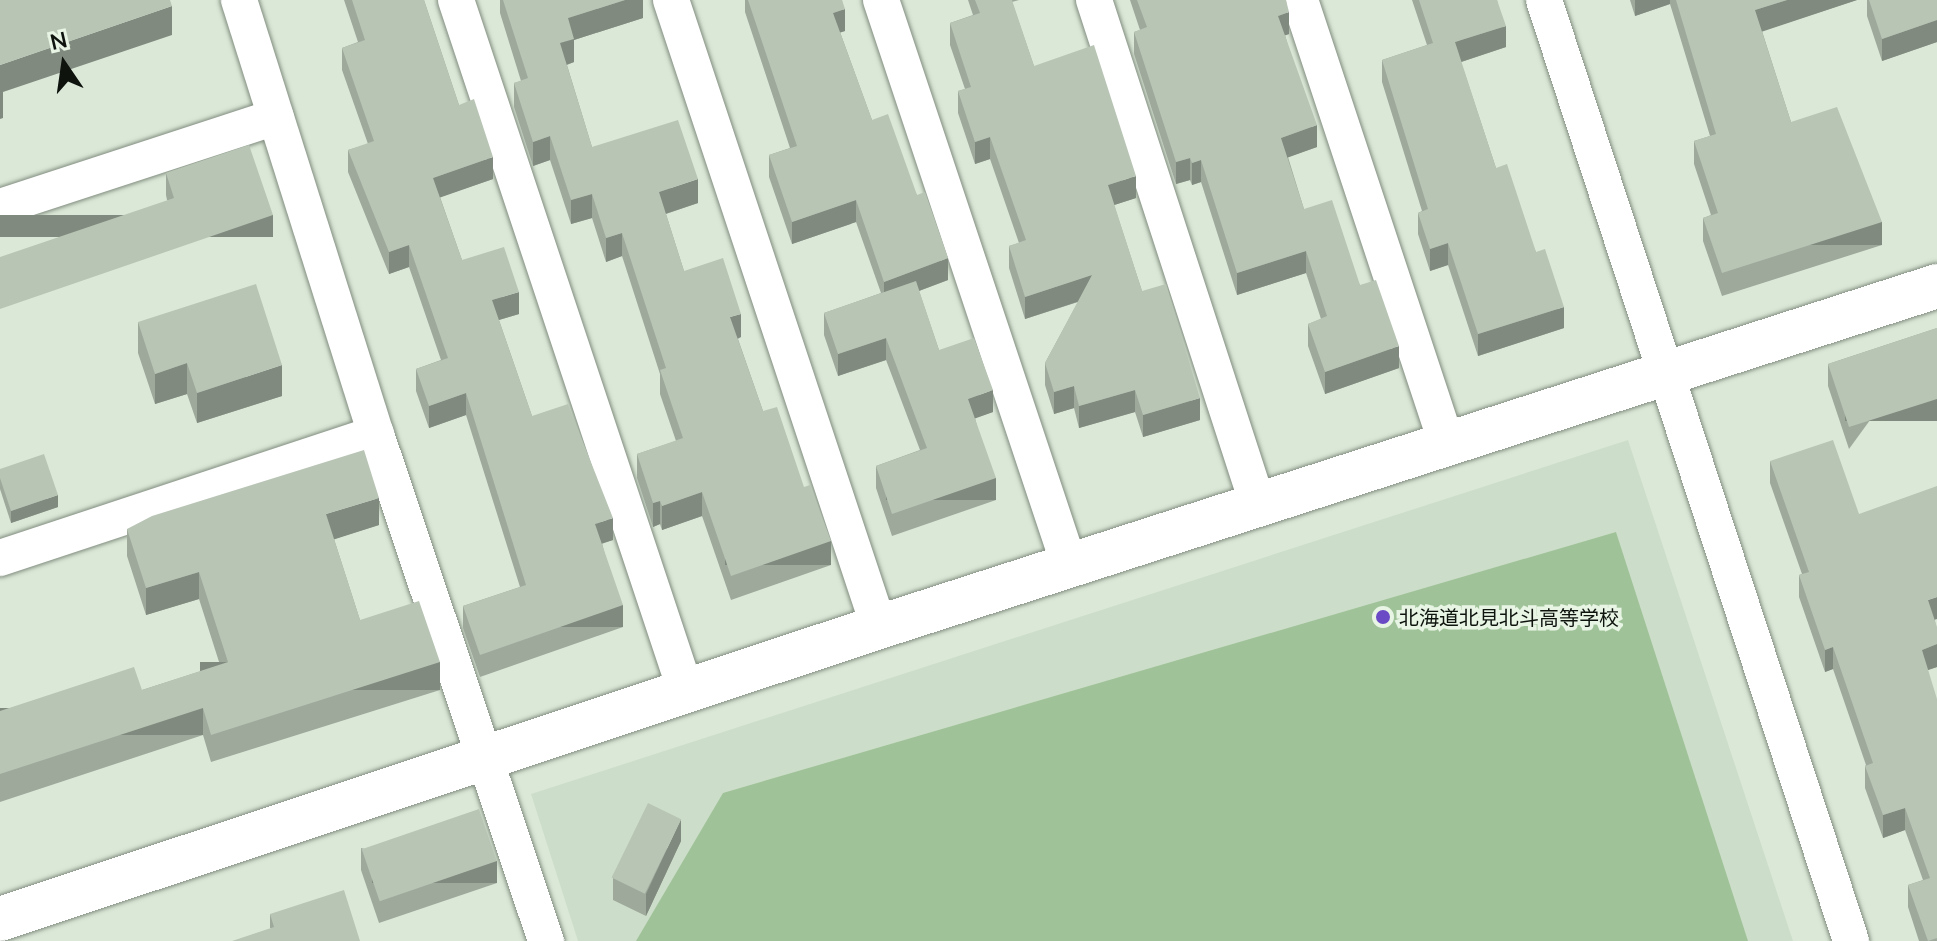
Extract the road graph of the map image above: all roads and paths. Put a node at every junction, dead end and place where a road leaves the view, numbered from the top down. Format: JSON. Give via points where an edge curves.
{"nodes":[{"id":1,"x":239,"y":0,"type":"edge"},
{"id":2,"x":456,"y":0,"type":"edge"},
{"id":3,"x":671,"y":0,"type":"edge"},
{"id":4,"x":881,"y":0,"type":"edge"},
{"id":5,"x":1094,"y":0,"type":"edge"},
{"id":6,"x":1300,"y":0,"type":"edge"},
{"id":7,"x":1544,"y":0,"type":"edge"},
{"id":8,"x":276,"y":117,"type":"junction"},
{"id":9,"x":0,"y":207,"type":"edge"},
{"id":10,"x":1937,"y":286,"type":"edge"},
{"id":11,"x":1670,"y":374,"type":"junction"},
{"id":12,"x":376,"y":434,"type":"junction"},
{"id":13,"x":1448,"y":447,"type":"junction"},
{"id":14,"x":1259,"y":508,"type":"junction"},
{"id":15,"x":0,"y":558,"type":"edge"},
{"id":16,"x":1070,"y":567,"type":"junction"},
{"id":17,"x":879,"y":627,"type":"junction"},
{"id":18,"x":686,"y":692,"type":"junction"},
{"id":19,"x":488,"y":758,"type":"junction"},
{"id":20,"x":0,"y":919,"type":"edge"},
{"id":21,"x":546,"y":941,"type":"edge"},
{"id":22,"x":1851,"y":941,"type":"edge"}],
"edges":[{"from":1,"to":8,"type":"street"},
{"from":2,"to":18,"type":"street"},
{"from":3,"to":17,"type":"street"},
{"from":4,"to":16,"type":"street"},
{"from":5,"to":14,"type":"street"},
{"from":6,"to":13,"type":"street"},
{"from":7,"to":11,"type":"street"},
{"from":8,"to":9,"type":"street"},
{"from":8,"to":12,"type":"street"},
{"from":10,"to":11,"type":"street"},
{"from":11,"to":13,"type":"street"},
{"from":11,"to":22,"type":"street"},
{"from":12,"to":15,"type":"street"},
{"from":12,"to":19,"type":"street"},
{"from":13,"to":14,"type":"street"},
{"from":14,"to":16,"type":"street"},
{"from":16,"to":17,"type":"street"},
{"from":17,"to":18,"type":"street"},
{"from":18,"to":19,"type":"street"},
{"from":19,"to":20,"type":"street"},
{"from":19,"to":21,"type":"street"}]}
